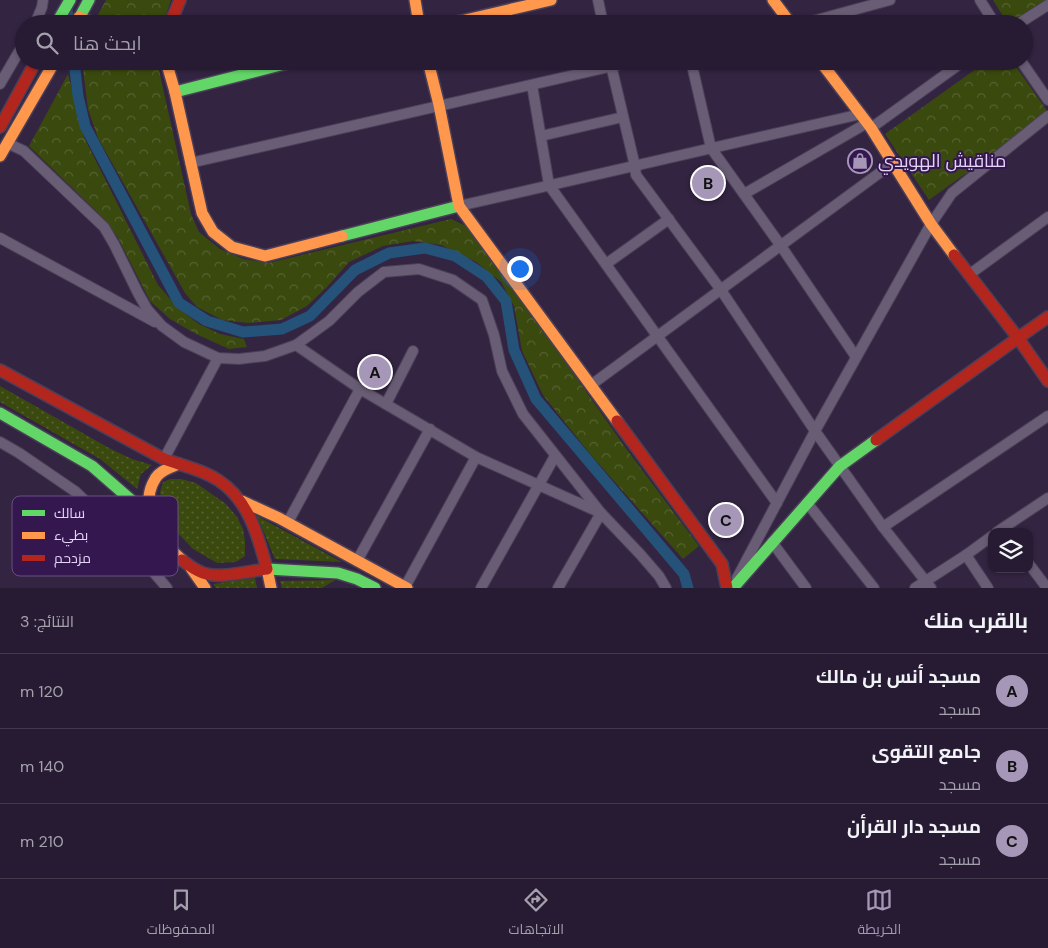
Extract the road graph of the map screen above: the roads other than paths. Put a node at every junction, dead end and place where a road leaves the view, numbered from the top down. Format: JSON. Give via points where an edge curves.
{"nodes":[{"id":1,"x":43,"y":0,"type":"edge"},
{"id":2,"x":70,"y":0,"type":"edge"},
{"id":3,"x":89,"y":0,"type":"edge"},
{"id":4,"x":180,"y":0,"type":"edge"},
{"id":5,"x":415,"y":0,"type":"edge"},
{"id":6,"x":551,"y":0,"type":"edge"},
{"id":7,"x":598,"y":0,"type":"edge"},
{"id":8,"x":773,"y":0,"type":"edge"},
{"id":9,"x":890,"y":0,"type":"edge"},
{"id":10,"x":980,"y":0,"type":"edge"},
{"id":11,"x":1048,"y":5,"type":"edge"},
{"id":12,"x":39,"y":15,"type":"edge"},
{"id":13,"x":62,"y":15,"type":"edge"},
{"id":14,"x":80,"y":15,"type":"edge"},
{"id":15,"x":174,"y":15,"type":"edge"},
{"id":16,"x":418,"y":15,"type":"edge"},
{"id":17,"x":487,"y":15,"type":"edge"},
{"id":18,"x":601,"y":15,"type":"edge"},
{"id":19,"x":784,"y":15,"type":"edge"},
{"id":20,"x":835,"y":15,"type":"edge"},
{"id":21,"x":989,"y":15,"type":"edge"},
{"id":22,"x":1032,"y":15,"type":"edge"},
{"id":23,"x":15,"y":58,"type":"edge"},
{"id":24,"x":31,"y":70,"type":"edge"},
{"id":25,"x":50,"y":70,"type":"edge"},
{"id":26,"x":169,"y":70,"type":"edge"},
{"id":27,"x":261,"y":70,"type":"edge"},
{"id":28,"x":430,"y":70,"type":"edge"},
{"id":29,"x":587,"y":70,"type":"edge"},
{"id":30,"x":612,"y":70,"type":"edge"},
{"id":31,"x":693,"y":70,"type":"edge"},
{"id":32,"x":827,"y":70,"type":"edge"},
{"id":33,"x":950,"y":70,"type":"edge"},
{"id":34,"x":1027,"y":70,"type":"edge"},
{"id":35,"x":0,"y":84,"type":"edge"},
{"id":36,"x":532,"y":84,"type":"junction"},
{"id":37,"x":175,"y":92,"type":"junction"},
{"id":38,"x":1048,"y":100,"type":"edge"},
{"id":39,"x":439,"y":105,"type":"junction"},
{"id":40,"x":1048,"y":116,"type":"edge"},
{"id":41,"x":623,"y":117,"type":"junction"},
{"id":42,"x":866,"y":122,"type":"junction"},
{"id":43,"x":0,"y":127,"type":"edge"},
{"id":44,"x":541,"y":136,"type":"junction"},
{"id":45,"x":7,"y":143,"type":"junction"},
{"id":46,"x":711,"y":148,"type":"junction"},
{"id":47,"x":0,"y":156,"type":"edge"},
{"id":48,"x":190,"y":163,"type":"junction"},
{"id":49,"x":893,"y":163,"type":"junction"},
{"id":50,"x":635,"y":166,"type":"junction"},
{"id":51,"x":549,"y":185,"type":"junction"},
{"id":52,"x":744,"y":194,"type":"junction"},
{"id":53,"x":460,"y":206,"type":"junction"},
{"id":54,"x":1048,"y":217,"type":"edge"},
{"id":55,"x":669,"y":219,"type":"junction"},
{"id":56,"x":931,"y":224,"type":"junction"},
{"id":57,"x":0,"y":238,"type":"edge"},
{"id":58,"x":781,"y":246,"type":"junction"},
{"id":59,"x":606,"y":264,"type":"junction"},
{"id":60,"x":970,"y":274,"type":"junction"},
{"id":61,"x":721,"y":290,"type":"junction"},
{"id":62,"x":1048,"y":318,"type":"edge"},
{"id":63,"x":162,"y":326,"type":"junction"},
{"id":64,"x":657,"y":336,"type":"junction"},
{"id":65,"x":1018,"y":338,"type":"junction"},
{"id":66,"x":296,"y":345,"type":"junction"},
{"id":67,"x":413,"y":351,"type":"dead end"},
{"id":68,"x":856,"y":357,"type":"junction"},
{"id":69,"x":218,"y":358,"type":"junction"},
{"id":70,"x":0,"y":370,"type":"edge"},
{"id":71,"x":1048,"y":381,"type":"edge"},
{"id":72,"x":591,"y":385,"type":"junction"},
{"id":73,"x":360,"y":389,"type":"junction"},
{"id":74,"x":386,"y":404,"type":"junction"},
{"id":75,"x":0,"y":413,"type":"edge"},
{"id":76,"x":1048,"y":416,"type":"edge"},
{"id":77,"x":430,"y":429,"type":"junction"},
{"id":78,"x":815,"y":431,"type":"junction"},
{"id":79,"x":0,"y":442,"type":"edge"},
{"id":80,"x":555,"y":456,"type":"junction"},
{"id":81,"x":476,"y":457,"type":"junction"},
{"id":82,"x":164,"y":459,"type":"junction"},
{"id":83,"x":179,"y":464,"type":"junction"},
{"id":84,"x":840,"y":466,"type":"junction"},
{"id":85,"x":538,"y":486,"type":"junction"},
{"id":86,"x":80,"y":496,"type":"edge"},
{"id":87,"x":126,"y":496,"type":"edge"},
{"id":88,"x":150,"y":496,"type":"edge"},
{"id":89,"x":1048,"y":498,"type":"edge"},
{"id":90,"x":242,"y":501,"type":"junction"},
{"id":91,"x":777,"y":502,"type":"junction"},
{"id":92,"x":808,"y":504,"type":"junction"},
{"id":93,"x":601,"y":514,"type":"junction"},
{"id":94,"x":288,"y":522,"type":"junction"},
{"id":95,"x":883,"y":528,"type":"junction"},
{"id":96,"x":1005,"y":528,"type":"edge"},
{"id":97,"x":988,"y":539,"type":"edge"},
{"id":98,"x":772,"y":542,"type":"junction"},
{"id":99,"x":966,"y":555,"type":"junction"},
{"id":100,"x":178,"y":556,"type":"edge"},
{"id":101,"x":357,"y":561,"type":"junction"},
{"id":102,"x":190,"y":566,"type":"junction"},
{"id":103,"x":267,"y":569,"type":"junction"},
{"id":104,"x":1033,"y":569,"type":"edge"},
{"id":105,"x":157,"y":576,"type":"edge"},
{"id":106,"x":928,"y":585,"type":"edge"},
{"id":107,"x":406,"y":587,"type":"edge"},
{"id":108,"x":167,"y":588,"type":"edge"},
{"id":109,"x":205,"y":588,"type":"edge"},
{"id":110,"x":271,"y":588,"type":"edge"},
{"id":111,"x":375,"y":588,"type":"edge"},
{"id":112,"x":481,"y":588,"type":"edge"},
{"id":113,"x":558,"y":588,"type":"edge"},
{"id":114,"x":666,"y":588,"type":"edge"},
{"id":115,"x":727,"y":588,"type":"edge"},
{"id":116,"x":732,"y":588,"type":"edge"},
{"id":117,"x":806,"y":588,"type":"edge"},
{"id":118,"x":874,"y":588,"type":"edge"},
{"id":119,"x":915,"y":588,"type":"edge"},
{"id":120,"x":988,"y":588,"type":"edge"},
{"id":121,"x":1047,"y":588,"type":"edge"}],
"edges":[{"from":1,"to":12,"type":"street"},
{"from":2,"to":13,"type":"main road"},
{"from":3,"to":14,"type":"main road"},
{"from":4,"to":15,"type":"main road"},
{"from":5,"to":16,"type":"main road"},
{"from":6,"to":17,"type":"main road"},
{"from":7,"to":18,"type":"street"},
{"from":8,"to":19,"type":"main road"},
{"from":9,"to":20,"type":"street"},
{"from":10,"to":21,"type":"street"},
{"from":11,"to":22,"type":"street"},
{"from":23,"to":35,"type":"street"},
{"from":24,"to":43,"type":"main road"},
{"from":25,"to":45,"type":"main road"},
{"from":26,"to":37,"type":"main road"},
{"from":27,"to":37,"type":"main road"},
{"from":28,"to":39,"type":"main road"},
{"from":29,"to":36,"type":"street"},
{"from":30,"to":41,"type":"street"},
{"from":31,"to":46,"type":"street"},
{"from":32,"to":42,"type":"main road"},
{"from":33,"to":42,"type":"street"},
{"from":34,"to":38,"type":"street"},
{"from":36,"to":39,"type":"street"},
{"from":36,"to":44,"type":"street"},
{"from":37,"to":48,"type":"main road"},
{"from":39,"to":48,"type":"street"},
{"from":39,"to":53,"type":"main road"},
{"from":40,"to":56,"type":"street","via":[[952,193]]},
{"from":41,"to":44,"type":"street"},
{"from":41,"to":50,"type":"street"},
{"from":42,"to":46,"type":"street"},
{"from":42,"to":49,"type":"main road"},
{"from":42,"to":52,"type":"street"},
{"from":44,"to":51,"type":"street"},
{"from":45,"to":47,"type":"main road"},
{"from":45,"to":63,"type":"street","via":[[24,151],[104,227],[147,309]]},
{"from":46,"to":50,"type":"street"},
{"from":46,"to":52,"type":"street"},
{"from":48,"to":53,"type":"main road","via":[[202,214],[213,232],[232,247],[265,256]]},
{"from":49,"to":56,"type":"main road"},
{"from":49,"to":58,"type":"street"},
{"from":50,"to":51,"type":"street"},
{"from":50,"to":55,"type":"street","via":[[636,174]]},
{"from":51,"to":53,"type":"street"},
{"from":51,"to":59,"type":"street"},
{"from":52,"to":58,"type":"street"},
{"from":53,"to":72,"type":"main road"},
{"from":54,"to":60,"type":"street"},
{"from":55,"to":59,"type":"street"},
{"from":55,"to":61,"type":"street"},
{"from":56,"to":60,"type":"main road"},
{"from":56,"to":68,"type":"street"},
{"from":57,"to":63,"type":"street"},
{"from":58,"to":61,"type":"street"},
{"from":58,"to":68,"type":"street"},
{"from":59,"to":64,"type":"street"},
{"from":60,"to":65,"type":"main road"},
{"from":61,"to":64,"type":"street"},
{"from":61,"to":78,"type":"street"},
{"from":62,"to":65,"type":"main road"},
{"from":63,"to":69,"type":"street","via":[[184,342]]},
{"from":64,"to":72,"type":"street"},
{"from":64,"to":91,"type":"street"},
{"from":65,"to":71,"type":"main road"},
{"from":65,"to":84,"type":"main road"},
{"from":66,"to":69,"type":"street","via":[[265,356]]},
{"from":66,"to":73,"type":"street"},
{"from":66,"to":80,"type":"street","via":[[329,321],[384,272],[419,269],[453,280],[482,300],[502,371],[523,414]]},
{"from":67,"to":74,"type":"street"},
{"from":68,"to":78,"type":"street"},
{"from":69,"to":82,"type":"street"},
{"from":70,"to":82,"type":"main road"},
{"from":72,"to":115,"type":"main road","via":[[722,564]]},
{"from":73,"to":74,"type":"street"},
{"from":73,"to":94,"type":"street"},
{"from":74,"to":77,"type":"street"},
{"from":75,"to":87,"type":"main road","via":[[92,466]]},
{"from":76,"to":95,"type":"street"},
{"from":77,"to":81,"type":"street"},
{"from":77,"to":101,"type":"street"},
{"from":78,"to":84,"type":"street"},
{"from":78,"to":91,"type":"street"},
{"from":79,"to":86,"type":"street"},
{"from":80,"to":85,"type":"street"},
{"from":80,"to":93,"type":"street"},
{"from":81,"to":85,"type":"street"},
{"from":81,"to":107,"type":"street"},
{"from":82,"to":83,"type":"main road"},
{"from":83,"to":88,"type":"main road","via":[[165,469],[156,477]]},
{"from":83,"to":90,"type":"main road","via":[[205,472],[231,488]]},
{"from":84,"to":92,"type":"main road"},
{"from":84,"to":95,"type":"street"},
{"from":85,"to":93,"type":"street"},
{"from":85,"to":112,"type":"street"},
{"from":89,"to":96,"type":"street"},
{"from":90,"to":94,"type":"main road"},
{"from":90,"to":103,"type":"main road","via":[[258,535]]},
{"from":91,"to":116,"type":"street"},
{"from":92,"to":98,"type":"main road"},
{"from":92,"to":118,"type":"street"},
{"from":93,"to":113,"type":"street"},
{"from":93,"to":114,"type":"street","via":[[640,554]]},
{"from":94,"to":101,"type":"main road"},
{"from":95,"to":106,"type":"street"},
{"from":97,"to":99,"type":"street"},
{"from":98,"to":116,"type":"main road"},
{"from":98,"to":117,"type":"street"},
{"from":99,"to":106,"type":"street"},
{"from":99,"to":120,"type":"street"},
{"from":100,"to":102,"type":"main road"},
{"from":101,"to":107,"type":"main road"},
{"from":102,"to":103,"type":"main road","via":[[216,575]]},
{"from":102,"to":109,"type":"main road"},
{"from":103,"to":110,"type":"main road"},
{"from":103,"to":111,"type":"main road","via":[[338,573],[360,579]]},
{"from":104,"to":121,"type":"street"},
{"from":105,"to":108,"type":"street"},
{"from":106,"to":119,"type":"street"}]}
